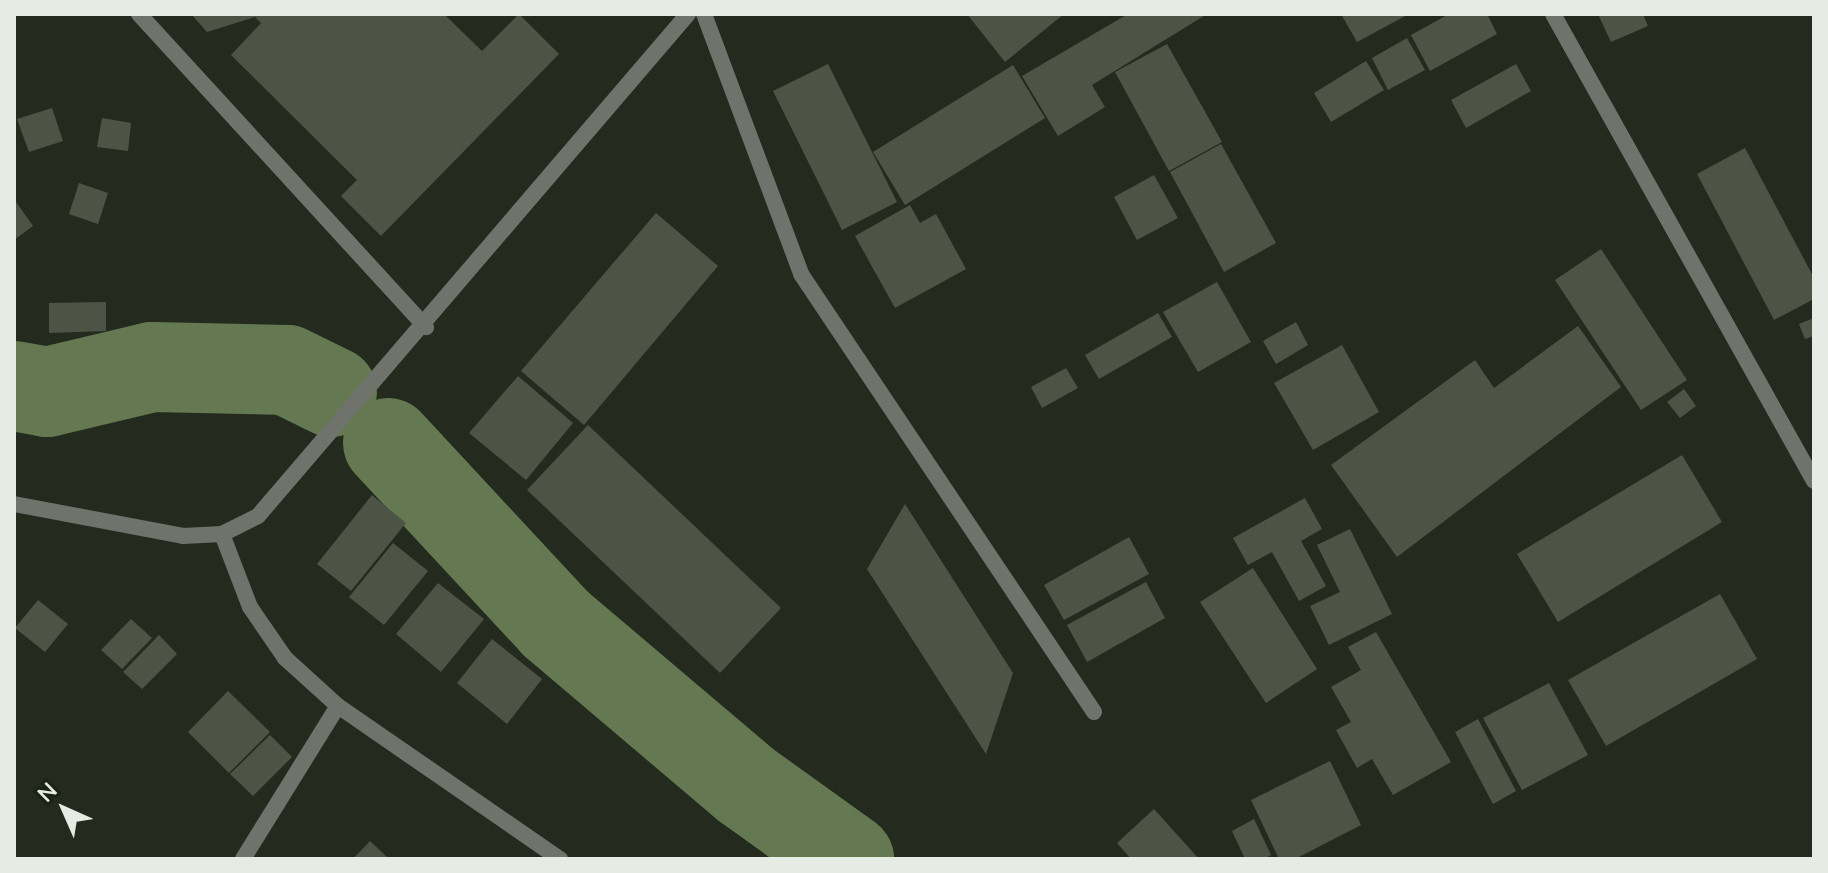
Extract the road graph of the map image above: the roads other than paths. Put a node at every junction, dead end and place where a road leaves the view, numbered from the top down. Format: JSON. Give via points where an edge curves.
{"nodes":[{"id":1,"x":139,"y":14,"type":"edge"},
{"id":2,"x":688,"y":14,"type":"edge"},
{"id":3,"x":704,"y":14,"type":"edge"},
{"id":4,"x":1553,"y":14,"type":"edge"},
{"id":5,"x":426,"y":327,"type":"junction"},
{"id":6,"x":1814,"y":481,"type":"edge"},
{"id":7,"x":14,"y":504,"type":"edge"},
{"id":8,"x":222,"y":534,"type":"junction"},
{"id":9,"x":338,"y":706,"type":"junction"},
{"id":10,"x":1094,"y":712,"type":"dead end"},
{"id":11,"x":243,"y":859,"type":"edge"},
{"id":12,"x":560,"y":859,"type":"edge"}],
"edges":[{"from":1,"to":5,"type":"street"},
{"from":2,"to":5,"type":"street"},
{"from":3,"to":10,"type":"street","via":[[801,274]]},
{"from":4,"to":6,"type":"street"},
{"from":5,"to":8,"type":"street","via":[[258,516]]},
{"from":7,"to":8,"type":"street","via":[[183,536]]},
{"from":8,"to":9,"type":"street","via":[[250,607],[285,658]]},
{"from":9,"to":11,"type":"street"},
{"from":9,"to":12,"type":"street"}]}
